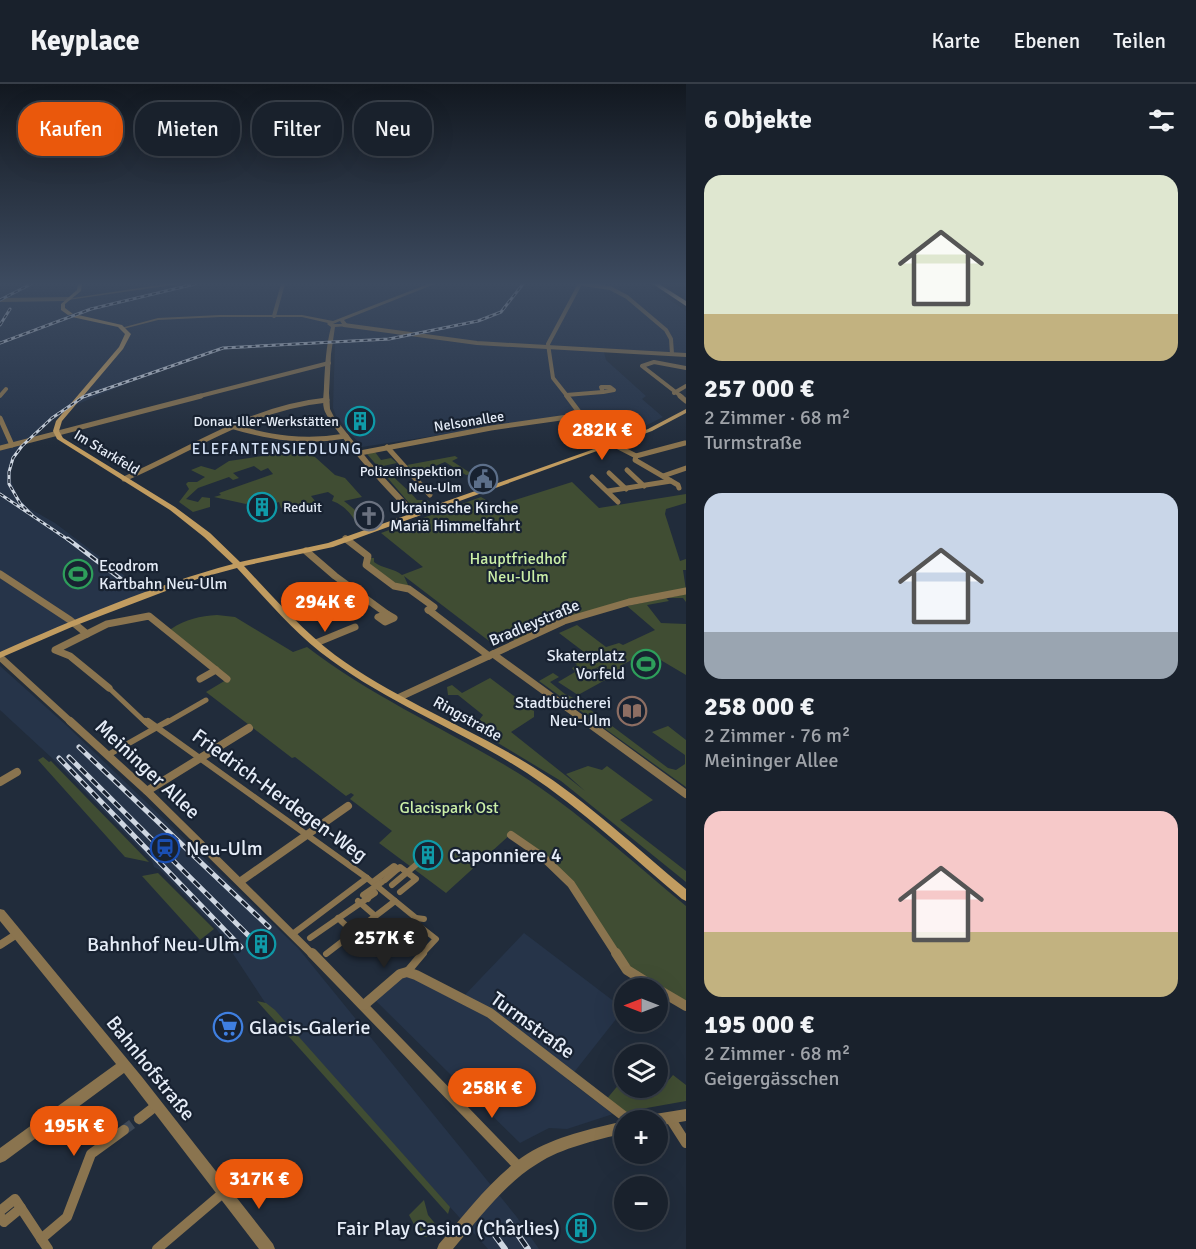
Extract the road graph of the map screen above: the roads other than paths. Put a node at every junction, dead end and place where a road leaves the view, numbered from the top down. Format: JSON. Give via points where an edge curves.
{"nodes":[{"id":1,"x":127,"y":338,"type":"edge"},
{"id":2,"x":331,"y":338,"type":"edge"},
{"id":3,"x":438,"y":338,"type":"edge"},
{"id":4,"x":551,"y":338,"type":"edge"},
{"id":5,"x":671,"y":338,"type":"edge"},
{"id":6,"x":547,"y":346,"type":"junction"},
{"id":7,"x":672,"y":354,"type":"junction"},
{"id":8,"x":686,"y":355,"type":"edge"},
{"id":9,"x":329,"y":366,"type":"junction"},
{"id":10,"x":686,"y":368,"type":"edge"},
{"id":11,"x":686,"y":386,"type":"edge"},
{"id":12,"x":6,"y":389,"type":"dead end"},
{"id":13,"x":603,"y":392,"type":"dead end"},
{"id":14,"x":674,"y":393,"type":"junction"},
{"id":15,"x":566,"y":395,"type":"junction"},
{"id":16,"x":0,"y":396,"type":"edge"},
{"id":17,"x":327,"y":400,"type":"junction"},
{"id":18,"x":686,"y":401,"type":"edge"},
{"id":19,"x":686,"y":411,"type":"edge"},
{"id":20,"x":582,"y":415,"type":"junction"},
{"id":21,"x":0,"y":418,"type":"edge"},
{"id":22,"x":231,"y":426,"type":"junction"},
{"id":23,"x":56,"y":434,"type":"junction"},
{"id":24,"x":346,"y":436,"type":"junction"},
{"id":25,"x":685,"y":443,"type":"edge"},
{"id":26,"x":614,"y":444,"type":"junction"},
{"id":27,"x":12,"y":445,"type":"junction"},
{"id":28,"x":387,"y":447,"type":"junction"},
{"id":29,"x":0,"y":448,"type":"edge"},
{"id":30,"x":360,"y":453,"type":"junction"},
{"id":31,"x":636,"y":456,"type":"junction"},
{"id":32,"x":686,"y":468,"type":"edge"},
{"id":33,"x":627,"y":471,"type":"dead end"},
{"id":34,"x":609,"y":473,"type":"dead end"},
{"id":35,"x":663,"y":476,"type":"junction"},
{"id":36,"x":592,"y":477,"type":"dead end"},
{"id":37,"x":124,"y":479,"type":"junction"},
{"id":38,"x":672,"y":481,"type":"junction"},
{"id":39,"x":686,"y":482,"type":"edge"},
{"id":40,"x":644,"y":486,"type":"junction"},
{"id":41,"x":626,"y":489,"type":"junction"},
{"id":42,"x":608,"y":491,"type":"junction"},
{"id":43,"x":430,"y":495,"type":"dead end"},
{"id":44,"x":618,"y":502,"type":"dead end"},
{"id":45,"x":416,"y":515,"type":"junction"},
{"id":46,"x":343,"y":539,"type":"junction"},
{"id":47,"x":364,"y":544,"type":"dead end"},
{"id":48,"x":356,"y":547,"type":"junction"},
{"id":49,"x":306,"y":550,"type":"junction"},
{"id":50,"x":236,"y":563,"type":"junction"},
{"id":51,"x":0,"y":574,"type":"edge"},
{"id":52,"x":686,"y":591,"type":"edge"},
{"id":53,"x":387,"y":614,"type":"dead end"},
{"id":54,"x":74,"y":623,"type":"junction"},
{"id":55,"x":355,"y":627,"type":"dead end"},
{"id":56,"x":87,"y":634,"type":"junction"},
{"id":57,"x":316,"y":643,"type":"junction"},
{"id":58,"x":491,"y":655,"type":"junction"},
{"id":59,"x":0,"y":656,"type":"edge"},
{"id":60,"x":216,"y":670,"type":"junction"},
{"id":61,"x":200,"y":679,"type":"dead end"},
{"id":62,"x":227,"y":679,"type":"dead end"},
{"id":63,"x":108,"y":688,"type":"joint"},
{"id":64,"x":400,"y":697,"type":"junction"},
{"id":65,"x":207,"y":700,"type":"dead end"},
{"id":66,"x":131,"y":707,"type":"junction"},
{"id":67,"x":155,"y":728,"type":"junction"},
{"id":68,"x":249,"y":728,"type":"dead end"},
{"id":69,"x":108,"y":755,"type":"junction"},
{"id":70,"x":201,"y":758,"type":"junction"},
{"id":71,"x":17,"y":772,"type":"dead end"},
{"id":72,"x":0,"y":782,"type":"edge"},
{"id":73,"x":147,"y":791,"type":"junction"},
{"id":74,"x":686,"y":794,"type":"edge"},
{"id":75,"x":348,"y":806,"type":"dead end"},
{"id":76,"x":308,"y":835,"type":"junction"},
{"id":77,"x":511,"y":835,"type":"dead end"},
{"id":78,"x":436,"y":848,"type":"dead end"},
{"id":79,"x":396,"y":865,"type":"junction"},
{"id":80,"x":407,"y":872,"type":"junction"},
{"id":81,"x":241,"y":881,"type":"junction"},
{"id":82,"x":380,"y":886,"type":"junction"},
{"id":83,"x":349,"y":892,"type":"junction"},
{"id":84,"x":686,"y":896,"type":"edge"},
{"id":85,"x":396,"y":897,"type":"junction"},
{"id":86,"x":361,"y":900,"type":"junction"},
{"id":87,"x":327,"y":909,"type":"junction"},
{"id":88,"x":0,"y":913,"type":"edge"},
{"id":89,"x":373,"y":914,"type":"dead end"},
{"id":90,"x":336,"y":917,"type":"junction"},
{"id":91,"x":352,"y":931,"type":"dead end"},
{"id":92,"x":294,"y":933,"type":"junction"},
{"id":93,"x":17,"y":934,"type":"junction"},
{"id":94,"x":310,"y":938,"type":"dead end"},
{"id":95,"x":0,"y":945,"type":"edge"},
{"id":96,"x":326,"y":954,"type":"dead end"},
{"id":97,"x":407,"y":972,"type":"junction"},
{"id":98,"x":639,"y":978,"type":"edge"},
{"id":99,"x":668,"y":996,"type":"edge"},
{"id":100,"x":364,"y":1005,"type":"junction"},
{"id":101,"x":686,"y":1006,"type":"edge"},
{"id":102,"x":124,"y":1065,"type":"junction"},
{"id":103,"x":157,"y":1105,"type":"junction"},
{"id":104,"x":616,"y":1110,"type":"edge"},
{"id":105,"x":686,"y":1115,"type":"edge"},
{"id":106,"x":670,"y":1118,"type":"joint"},
{"id":107,"x":139,"y":1119,"type":"tunnel mouth"},
{"id":108,"x":124,"y":1130,"type":"tunnel mouth"},
{"id":109,"x":614,"y":1130,"type":"edge"},
{"id":110,"x":686,"y":1143,"type":"edge"},
{"id":111,"x":0,"y":1156,"type":"edge"},
{"id":112,"x":520,"y":1168,"type":"junction"},
{"id":113,"x":224,"y":1191,"type":"junction"},
{"id":114,"x":21,"y":1208,"type":"junction"},
{"id":115,"x":0,"y":1211,"type":"edge"},
{"id":116,"x":0,"y":1216,"type":"edge"},
{"id":117,"x":44,"y":1244,"type":"edge"},
{"id":118,"x":157,"y":1249,"type":"edge"},
{"id":119,"x":268,"y":1249,"type":"edge"},
{"id":120,"x":444,"y":1249,"type":"edge"}],
"edges":[{"from":1,"to":23,"type":"main road","name":"Im Starkfeld","via":[[62,417]]},
{"from":2,"to":9,"type":"street"},
{"from":3,"to":6,"type":"street"},
{"from":4,"to":6,"type":"street"},
{"from":5,"to":7,"type":"street"},
{"from":6,"to":7,"type":"street"},
{"from":6,"to":15,"type":"street","via":[[553,378]]},
{"from":7,"to":8,"type":"street"},
{"from":9,"to":17,"type":"street"},
{"from":9,"to":23,"type":"street","via":[[313,366]]},
{"from":10,"to":14,"type":"street","via":[[654,362],[642,366]]},
{"from":11,"to":14,"type":"street"},
{"from":12,"to":16,"type":"street"},
{"from":13,"to":15,"type":"street"},
{"from":14,"to":18,"type":"street"},
{"from":15,"to":20,"type":"street"},
{"from":17,"to":22,"type":"street","via":[[263,412]]},
{"from":17,"to":24,"type":"street","via":[[329,415]]},
{"from":19,"to":26,"type":"main road"},
{"from":20,"to":26,"type":"street","via":[[597,436]]},
{"from":20,"to":28,"type":"street","name":"Nelsonallee"},
{"from":21,"to":27,"type":"street"},
{"from":22,"to":24,"type":"street","via":[[296,442]]},
{"from":22,"to":37,"type":"street"},
{"from":23,"to":27,"type":"street"},
{"from":23,"to":37,"type":"main road","name":"Im Starkfeld"},
{"from":24,"to":30,"type":"street"},
{"from":25,"to":31,"type":"street"},
{"from":26,"to":31,"type":"street"},
{"from":26,"to":45,"type":"main road"},
{"from":27,"to":29,"type":"street"},
{"from":28,"to":30,"type":"street","name":"Nelsonallee"},
{"from":28,"to":43,"type":"street"},
{"from":30,"to":45,"type":"street"},
{"from":31,"to":35,"type":"street","via":[[635,459]]},
{"from":32,"to":35,"type":"street"},
{"from":33,"to":40,"type":"street"},
{"from":34,"to":41,"type":"street"},
{"from":35,"to":38,"type":"street"},
{"from":36,"to":42,"type":"street"},
{"from":37,"to":50,"type":"main road","name":"Im Starkfeld","via":[[187,518]]},
{"from":38,"to":39,"type":"street","via":[[678,486]]},
{"from":38,"to":40,"type":"street"},
{"from":40,"to":41,"type":"street"},
{"from":41,"to":42,"type":"street"},
{"from":42,"to":44,"type":"street"},
{"from":45,"to":46,"type":"main road"},
{"from":46,"to":48,"type":"street"},
{"from":46,"to":49,"type":"main road"},
{"from":46,"to":50,"type":"main road"},
{"from":47,"to":48,"type":"street"},
{"from":48,"to":58,"type":"street","via":[[368,556],[366,565],[394,586],[414,591],[434,607],[429,610]]},
{"from":49,"to":50,"type":"main road"},
{"from":49,"to":53,"type":"street","via":[[331,574]]},
{"from":50,"to":54,"type":"main road"},
{"from":50,"to":57,"type":"main road","name":"Ringstraße"},
{"from":51,"to":54,"type":"street"},
{"from":52,"to":58,"type":"street","name":"Bradleystraße","via":[[588,613]]},
{"from":54,"to":56,"type":"street"},
{"from":54,"to":59,"type":"main road"},
{"from":55,"to":57,"type":"street"},
{"from":56,"to":60,"type":"street","via":[[107,624],[149,616]]},
{"from":56,"to":63,"type":"street","via":[[55,650],[70,656]]},
{"from":57,"to":64,"type":"main road","name":"Ringstraße","via":[[355,672]]},
{"from":58,"to":64,"type":"street","name":"Bradleystraße"},
{"from":58,"to":74,"type":"street"},
{"from":59,"to":69,"type":"street","name":"Meininger Allee"},
{"from":60,"to":61,"type":"street"},
{"from":60,"to":62,"type":"street"},
{"from":63,"to":66,"type":"street"},
{"from":64,"to":84,"type":"main road","name":"Ringstraße","via":[[532,771]]},
{"from":65,"to":67,"type":"street","name":"Friedrich-Herdegen-Weg"},
{"from":66,"to":67,"type":"street"},
{"from":66,"to":67,"type":"street"},
{"from":67,"to":69,"type":"street","name":"Friedrich-Herdegen-Weg"},
{"from":67,"to":70,"type":"street","name":"Friedrich-Herdegen-Weg"},
{"from":68,"to":70,"type":"street"},
{"from":69,"to":73,"type":"street","name":"Meininger Allee"},
{"from":70,"to":73,"type":"street"},
{"from":70,"to":76,"type":"street","name":"Friedrich-Herdegen-Weg"},
{"from":71,"to":72,"type":"street"},
{"from":73,"to":81,"type":"street","name":"Meininger Allee"},
{"from":75,"to":76,"type":"street"},
{"from":76,"to":81,"type":"street"},
{"from":76,"to":82,"type":"street","name":"Friedrich-Herdegen-Weg"},
{"from":77,"to":98,"type":"street","via":[[543,857],[571,884],[627,970]]},
{"from":78,"to":80,"type":"street"},
{"from":79,"to":80,"type":"street"},
{"from":79,"to":82,"type":"street"},
{"from":79,"to":82,"type":"street"},
{"from":80,"to":82,"type":"street"},
{"from":80,"to":85,"type":"street","via":[[416,879]]},
{"from":81,"to":92,"type":"street","name":"Meininger Allee"},
{"from":82,"to":83,"type":"street","name":"Friedrich-Herdegen-Weg"},
{"from":82,"to":85,"type":"street"},
{"from":82,"to":86,"type":"street"},
{"from":83,"to":86,"type":"street"},
{"from":83,"to":87,"type":"street","name":"Friedrich-Herdegen-Weg"},
{"from":85,"to":96,"type":"street"},
{"from":85,"to":97,"type":"street","via":[[420,918],[418,925],[436,939]]},
{"from":86,"to":89,"type":"street"},
{"from":86,"to":90,"type":"street"},
{"from":87,"to":90,"type":"street"},
{"from":87,"to":92,"type":"street","name":"Friedrich-Herdegen-Weg"},
{"from":88,"to":93,"type":"street","name":"Bahnhofstraße"},
{"from":90,"to":91,"type":"street"},
{"from":90,"to":94,"type":"street"},
{"from":92,"to":100,"type":"street","name":"Meininger Allee"},
{"from":93,"to":95,"type":"street"},
{"from":93,"to":102,"type":"street","name":"Bahnhofstraße"},
{"from":97,"to":100,"type":"street"},
{"from":97,"to":104,"type":"street","name":"Turmstraße","via":[[490,1013]]},
{"from":99,"to":101,"type":"street"},
{"from":100,"to":112,"type":"street","name":"Meininger Allee"},
{"from":102,"to":103,"type":"street","name":"Bahnhofstraße"},
{"from":102,"to":111,"type":"street"},
{"from":103,"to":107,"type":"street"},
{"from":103,"to":113,"type":"street","name":"Bahnhofstraße"},
{"from":105,"to":106,"type":"street"},
{"from":106,"to":110,"type":"street"},
{"from":108,"to":117,"type":"street","via":[[91,1154],[67,1217]]},
{"from":109,"to":112,"type":"street","via":[[580,1138]]},
{"from":112,"to":120,"type":"street"},
{"from":113,"to":118,"type":"street"},
{"from":113,"to":119,"type":"street","name":"Bahnhofstraße"},
{"from":114,"to":115,"type":"street","via":[[15,1199]]},
{"from":114,"to":116,"type":"street","via":[[4,1222]]},
{"from":114,"to":117,"type":"street"}]}
